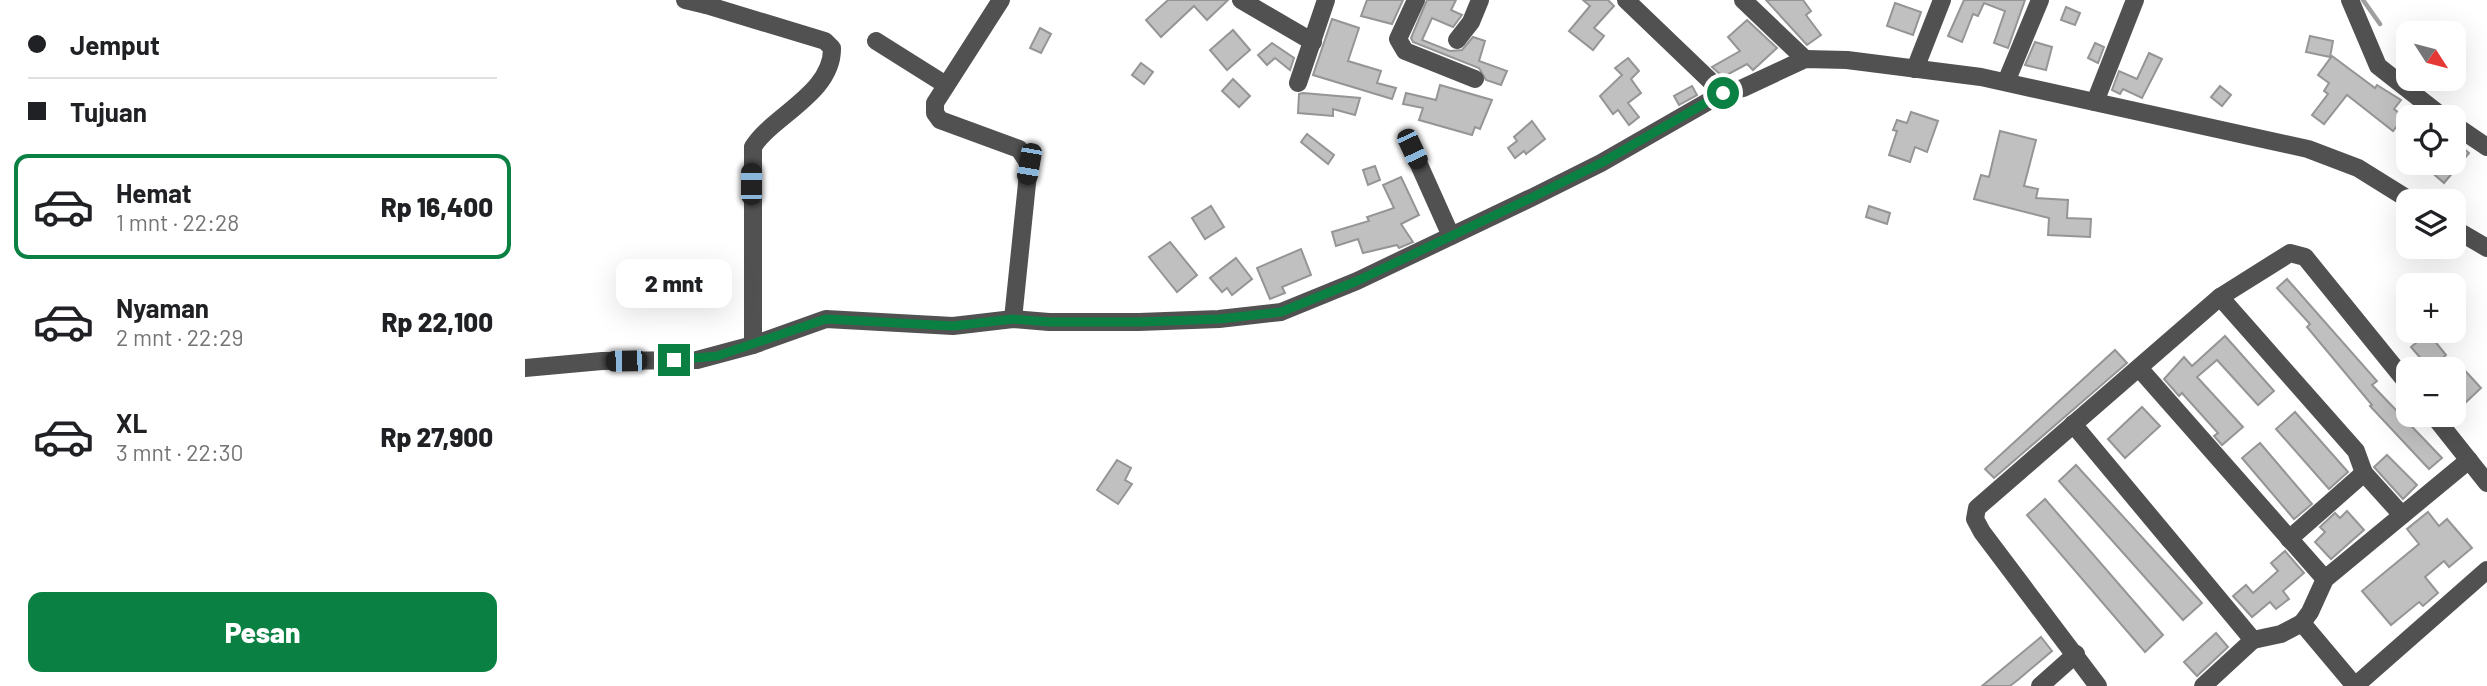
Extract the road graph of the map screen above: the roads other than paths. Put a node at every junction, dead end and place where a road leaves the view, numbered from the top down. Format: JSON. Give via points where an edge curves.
{"nodes":[{"id":1,"x":685,"y":0,"type":"edge"},
{"id":2,"x":1000,"y":0,"type":"edge"},
{"id":3,"x":1241,"y":0,"type":"edge"},
{"id":4,"x":1326,"y":0,"type":"edge"},
{"id":5,"x":1416,"y":0,"type":"edge"},
{"id":6,"x":1480,"y":0,"type":"edge"},
{"id":7,"x":1626,"y":0,"type":"edge"},
{"id":8,"x":1743,"y":0,"type":"edge"},
{"id":9,"x":1942,"y":0,"type":"edge"},
{"id":10,"x":2040,"y":0,"type":"edge"},
{"id":11,"x":2135,"y":0,"type":"edge"},
{"id":12,"x":2350,"y":0,"type":"edge"},
{"id":13,"x":706,"y":2,"type":"edge"},
{"id":14,"x":1457,"y":40,"type":"dead end"},
{"id":15,"x":876,"y":41,"type":"dead end"},
{"id":16,"x":1313,"y":42,"type":"junction"},
{"id":17,"x":1805,"y":59,"type":"junction"},
{"id":18,"x":1915,"y":69,"type":"junction"},
{"id":19,"x":1475,"y":79,"type":"dead end"},
{"id":20,"x":2006,"y":82,"type":"junction"},
{"id":21,"x":1297,"y":83,"type":"dead end"},
{"id":22,"x":946,"y":85,"type":"junction"},
{"id":23,"x":1723,"y":93,"type":"junction"},
{"id":24,"x":2095,"y":102,"type":"junction"},
{"id":25,"x":2428,"y":105,"type":"edge"},
{"id":26,"x":2466,"y":133,"type":"edge"},
{"id":27,"x":2487,"y":147,"type":"edge"},
{"id":28,"x":1412,"y":149,"type":"dead end"},
{"id":29,"x":2396,"y":192,"type":"edge"},
{"id":30,"x":1451,"y":236,"type":"junction"},
{"id":31,"x":2466,"y":236,"type":"edge"},
{"id":32,"x":2487,"y":248,"type":"edge"},
{"id":33,"x":2220,"y":298,"type":"junction"},
{"id":34,"x":1013,"y":319,"type":"junction"},
{"id":35,"x":753,"y":345,"type":"junction"},
{"id":36,"x":525,"y":368,"type":"edge"},
{"id":37,"x":2139,"y":368,"type":"junction"},
{"id":38,"x":2396,"y":370,"type":"edge"},
{"id":39,"x":2073,"y":424,"type":"junction"},
{"id":40,"x":2443,"y":427,"type":"edge"},
{"id":41,"x":2469,"y":460,"type":"junction"},
{"id":42,"x":2364,"y":473,"type":"junction"},
{"id":43,"x":2487,"y":483,"type":"edge"},
{"id":44,"x":2402,"y":515,"type":"junction"},
{"id":45,"x":2289,"y":539,"type":"junction"},
{"id":46,"x":2487,"y":570,"type":"edge"},
{"id":47,"x":2325,"y":579,"type":"junction"},
{"id":48,"x":2302,"y":623,"type":"junction"},
{"id":49,"x":2253,"y":640,"type":"junction"},
{"id":50,"x":2076,"y":654,"type":"junction"},
{"id":51,"x":2040,"y":686,"type":"edge"},
{"id":52,"x":2098,"y":686,"type":"edge"},
{"id":53,"x":2203,"y":686,"type":"edge"},
{"id":54,"x":2355,"y":686,"type":"edge"}],
"edges":[{"from":1,"to":13,"type":"street"},
{"from":2,"to":22,"type":"street"},
{"from":3,"to":16,"type":"street"},
{"from":4,"to":16,"type":"street"},
{"from":5,"to":19,"type":"street","via":[[1399,45]]},
{"from":6,"to":14,"type":"street"},
{"from":7,"to":23,"type":"street"},
{"from":8,"to":17,"type":"street"},
{"from":9,"to":18,"type":"street"},
{"from":10,"to":20,"type":"street"},
{"from":11,"to":24,"type":"street"},
{"from":12,"to":25,"type":"street","via":[[2378,66]]},
{"from":13,"to":35,"type":"street","via":[[825,41],[832,48],[824,73],[801,104],[753,148]]},
{"from":15,"to":22,"type":"street"},
{"from":16,"to":21,"type":"street"},
{"from":17,"to":18,"type":"street"},
{"from":17,"to":23,"type":"street"},
{"from":18,"to":20,"type":"street"},
{"from":20,"to":24,"type":"street"},
{"from":22,"to":34,"type":"street","via":[[935,103],[940,120],[1019,149],[1029,164]]},
{"from":23,"to":30,"type":"street","via":[[1601,163]]},
{"from":24,"to":29,"type":"street","via":[[2308,149],[2358,168]]},
{"from":26,"to":27,"type":"street"},
{"from":28,"to":30,"type":"street"},
{"from":30,"to":34,"type":"street","via":[[1281,312],[1139,322]]},
{"from":31,"to":32,"type":"street"},
{"from":33,"to":37,"type":"street"},
{"from":33,"to":38,"type":"street","via":[[2276,260],[2298,253]]},
{"from":33,"to":42,"type":"street","via":[[2355,450]]},
{"from":34,"to":35,"type":"street","via":[[953,326],[826,319]]},
{"from":35,"to":36,"type":"street","via":[[698,360]]},
{"from":37,"to":39,"type":"street"},
{"from":37,"to":45,"type":"street"},
{"from":39,"to":49,"type":"street"},
{"from":39,"to":50,"type":"street","via":[[1977,508],[1975,519]]},
{"from":40,"to":41,"type":"street"},
{"from":41,"to":43,"type":"street"},
{"from":41,"to":44,"type":"street"},
{"from":42,"to":44,"type":"street"},
{"from":42,"to":45,"type":"street"},
{"from":44,"to":47,"type":"street"},
{"from":45,"to":47,"type":"street"},
{"from":46,"to":54,"type":"street"},
{"from":47,"to":48,"type":"street"},
{"from":48,"to":49,"type":"street","via":[[2281,634]]},
{"from":48,"to":54,"type":"street"},
{"from":49,"to":53,"type":"street"},
{"from":50,"to":51,"type":"street"},
{"from":50,"to":52,"type":"street"}]}
